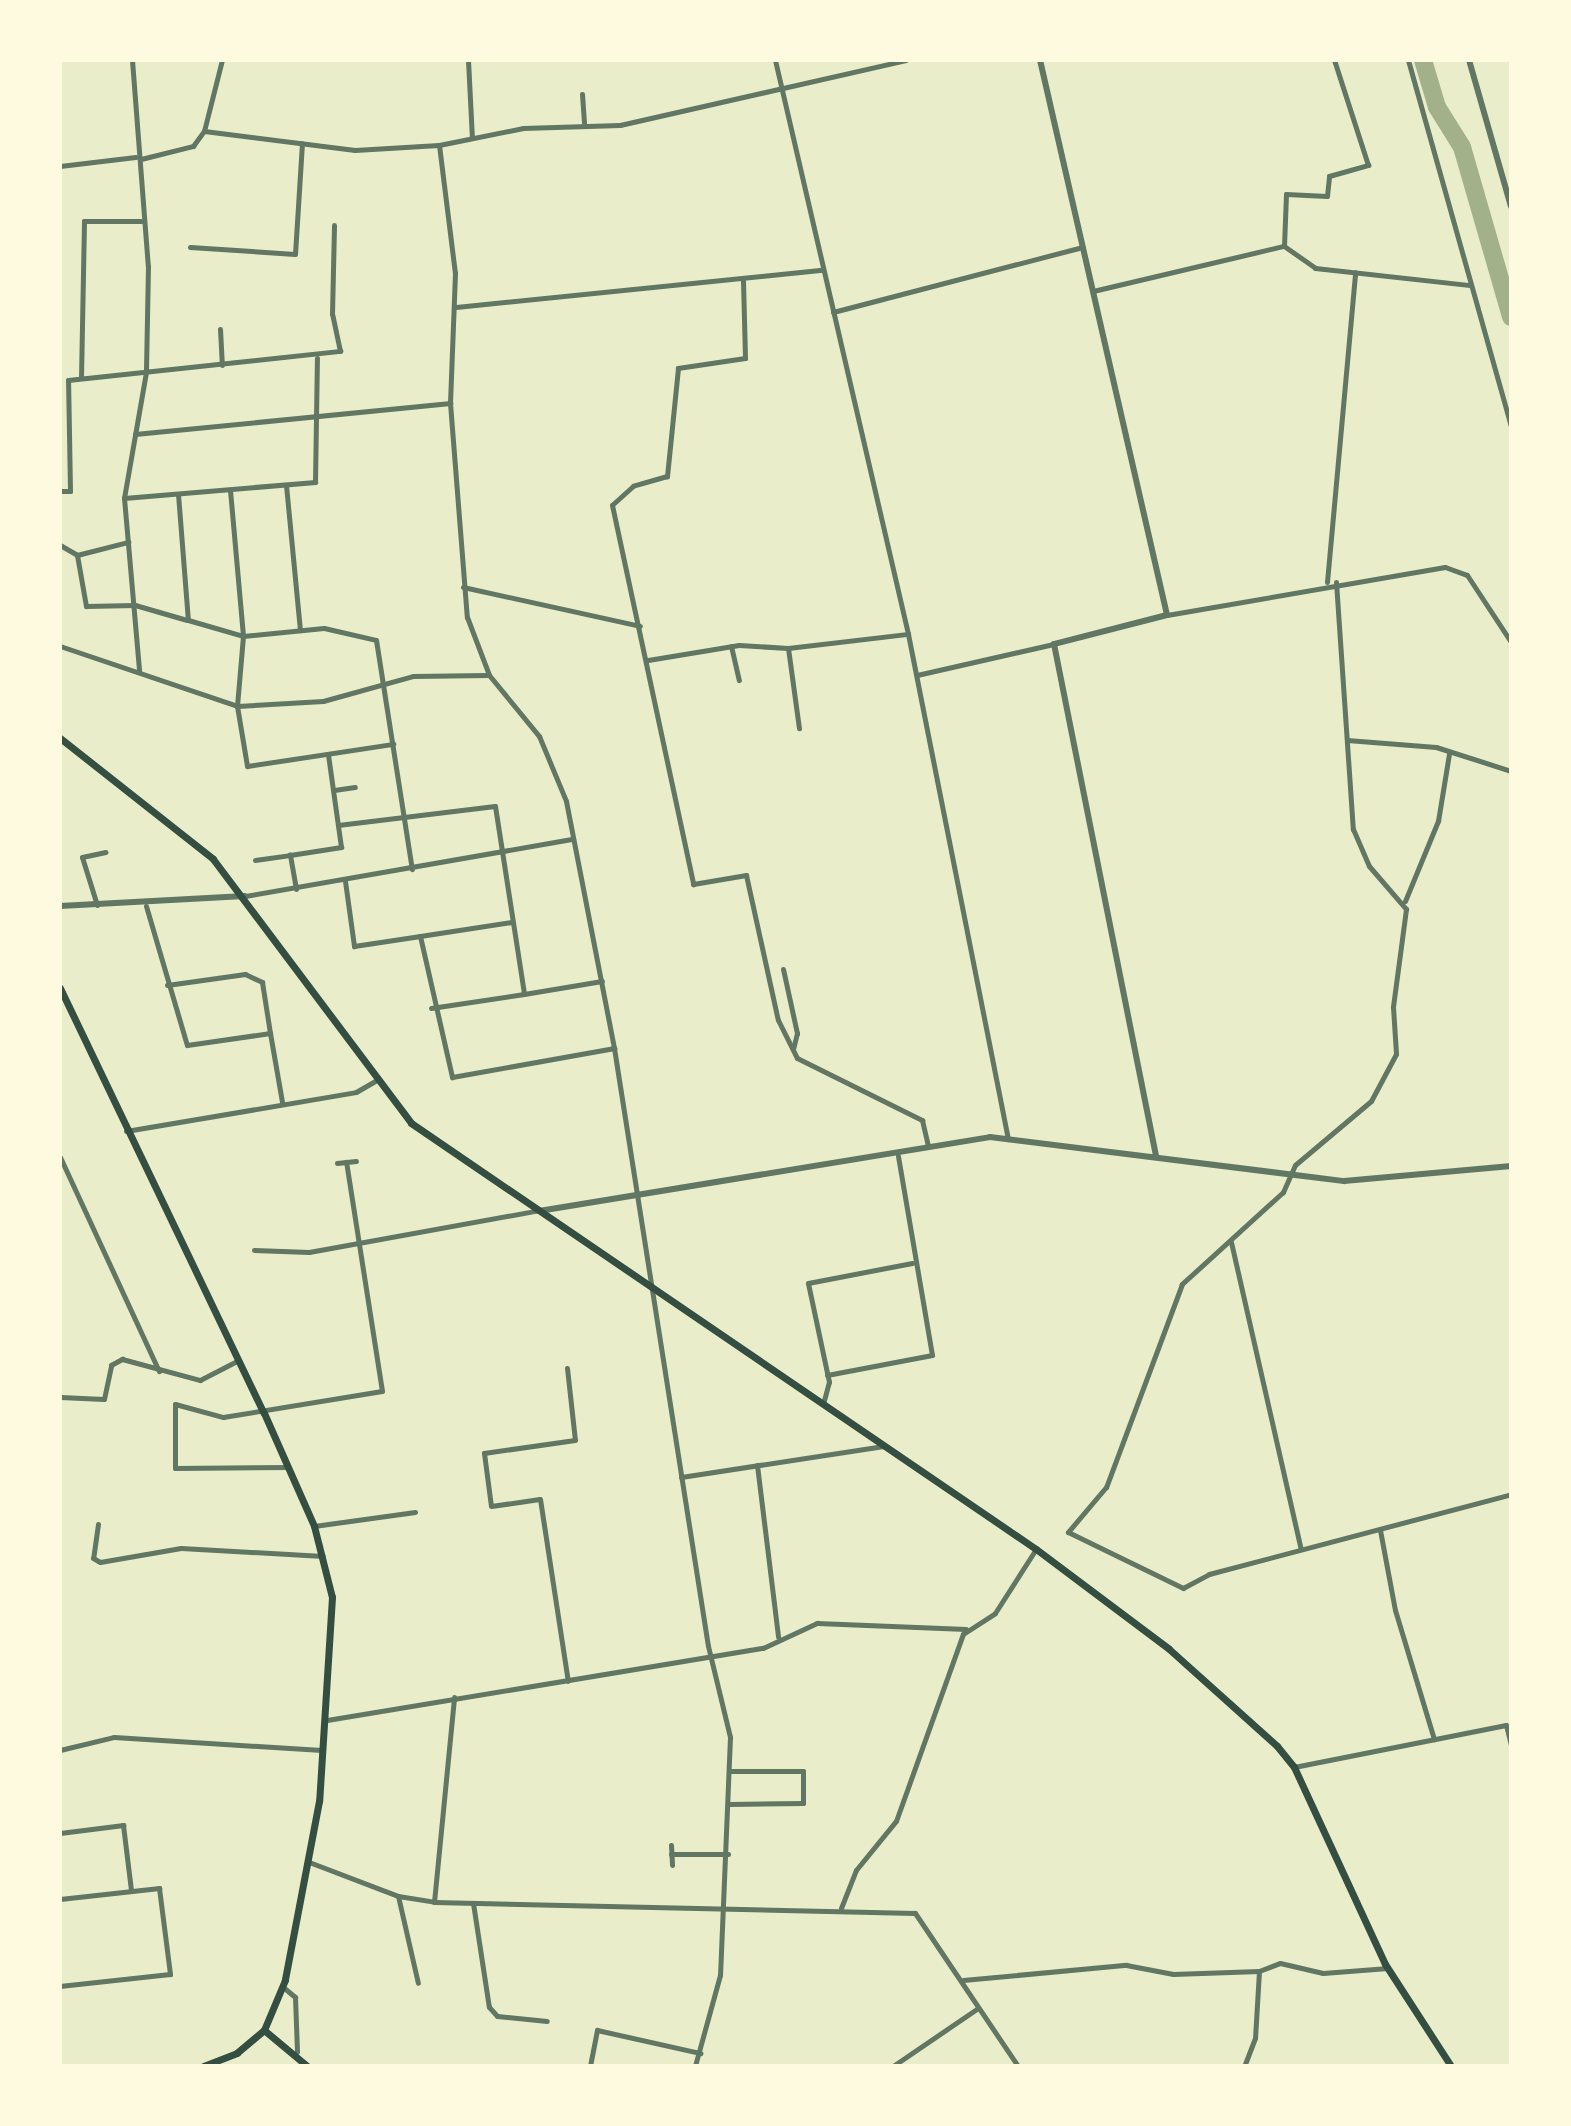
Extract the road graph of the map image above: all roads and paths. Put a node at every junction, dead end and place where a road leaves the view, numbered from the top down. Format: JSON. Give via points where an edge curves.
{"nodes":[{"id":1,"x":132,"y":60,"type":"edge"},
{"id":2,"x":222,"y":60,"type":"edge"},
{"id":3,"x":468,"y":60,"type":"edge"},
{"id":4,"x":775,"y":60,"type":"edge"},
{"id":5,"x":906,"y":60,"type":"edge"},
{"id":6,"x":1040,"y":60,"type":"edge"},
{"id":7,"x":1334,"y":60,"type":"edge"},
{"id":8,"x":1408,"y":60,"type":"edge"},
{"id":9,"x":1469,"y":60,"type":"edge"},
{"id":10,"x":781,"y":87,"type":"junction"},
{"id":11,"x":582,"y":94,"type":"dead end"},
{"id":12,"x":584,"y":123,"type":"junction"},
{"id":13,"x":204,"y":131,"type":"junction"},
{"id":14,"x":472,"y":138,"type":"junction"},
{"id":15,"x":302,"y":143,"type":"junction"},
{"id":16,"x":439,"y":145,"type":"junction"},
{"id":17,"x":138,"y":158,"type":"junction"},
{"id":18,"x":60,"y":166,"type":"edge"},
{"id":19,"x":1511,"y":206,"type":"edge"},
{"id":20,"x":141,"y":221,"type":"junction"},
{"id":21,"x":334,"y":225,"type":"dead end"},
{"id":22,"x":1284,"y":246,"type":"junction"},
{"id":23,"x":190,"y":247,"type":"dead end"},
{"id":24,"x":1083,"y":247,"type":"junction"},
{"id":25,"x":822,"y":270,"type":"junction"},
{"id":26,"x":1355,"y":272,"type":"junction"},
{"id":27,"x":743,"y":281,"type":"junction"},
{"id":28,"x":1470,"y":285,"type":"junction"},
{"id":29,"x":1093,"y":291,"type":"junction"},
{"id":30,"x":456,"y":307,"type":"junction"},
{"id":31,"x":833,"y":312,"type":"junction"},
{"id":32,"x":220,"y":329,"type":"dead end"},
{"id":33,"x":317,"y":358,"type":"junction"},
{"id":34,"x":222,"y":365,"type":"junction"},
{"id":35,"x":146,"y":372,"type":"junction"},
{"id":36,"x":81,"y":378,"type":"junction"},
{"id":37,"x":60,"y":380,"type":"edge"},
{"id":38,"x":68,"y":380,"type":"junction"},
{"id":39,"x":450,"y":403,"type":"junction"},
{"id":40,"x":318,"y":417,"type":"junction"},
{"id":41,"x":1511,"y":426,"type":"edge"},
{"id":42,"x":70,"y":432,"type":"junction"},
{"id":43,"x":60,"y":433,"type":"edge"},
{"id":44,"x":135,"y":434,"type":"junction"},
{"id":45,"x":286,"y":485,"type":"junction"},
{"id":46,"x":230,"y":490,"type":"junction"},
{"id":47,"x":60,"y":491,"type":"edge"},
{"id":48,"x":178,"y":494,"type":"junction"},
{"id":49,"x":124,"y":498,"type":"junction"},
{"id":50,"x":128,"y":542,"type":"junction"},
{"id":51,"x":60,"y":545,"type":"edge"},
{"id":52,"x":77,"y":555,"type":"junction"},
{"id":53,"x":1327,"y":582,"type":"junction"},
{"id":54,"x":1336,"y":582,"type":"junction"},
{"id":55,"x":462,"y":586,"type":"junction"},
{"id":56,"x":135,"y":605,"type":"junction"},
{"id":57,"x":1167,"y":615,"type":"junction"},
{"id":58,"x":188,"y":620,"type":"junction"},
{"id":59,"x":640,"y":627,"type":"junction"},
{"id":60,"x":300,"y":630,"type":"junction"},
{"id":61,"x":908,"y":634,"type":"junction"},
{"id":62,"x":243,"y":636,"type":"junction"},
{"id":63,"x":1511,"y":642,"type":"edge"},
{"id":64,"x":1054,"y":644,"type":"junction"},
{"id":65,"x":60,"y":646,"type":"edge"},
{"id":66,"x":731,"y":646,"type":"junction"},
{"id":67,"x":788,"y":648,"type":"junction"},
{"id":68,"x":648,"y":660,"type":"junction"},
{"id":69,"x":139,"y":671,"type":"junction"},
{"id":70,"x":489,"y":675,"type":"junction"},
{"id":71,"x":917,"y":675,"type":"junction"},
{"id":72,"x":739,"y":680,"type":"dead end"},
{"id":73,"x":384,"y":683,"type":"junction"},
{"id":74,"x":237,"y":706,"type":"junction"},
{"id":75,"x":799,"y":728,"type":"dead end"},
{"id":76,"x":60,"y":738,"type":"edge"},
{"id":77,"x":1347,"y":740,"type":"junction"},
{"id":78,"x":393,"y":744,"type":"junction"},
{"id":79,"x":328,"y":754,"type":"junction"},
{"id":80,"x":1449,"y":754,"type":"junction"},
{"id":81,"x":1511,"y":771,"type":"edge"},
{"id":82,"x":355,"y":787,"type":"dead end"},
{"id":83,"x":334,"y":790,"type":"junction"},
{"id":84,"x":404,"y":814,"type":"junction"},
{"id":85,"x":338,"y":825,"type":"junction"},
{"id":86,"x":573,"y":839,"type":"junction"},
{"id":87,"x":105,"y":852,"type":"dead end"},
{"id":88,"x":502,"y":853,"type":"junction"},
{"id":89,"x":290,"y":855,"type":"junction"},
{"id":90,"x":255,"y":860,"type":"dead end"},
{"id":91,"x":412,"y":869,"type":"junction"},
{"id":92,"x":345,"y":881,"type":"junction"},
{"id":93,"x":296,"y":889,"type":"junction"},
{"id":94,"x":245,"y":896,"type":"junction"},
{"id":95,"x":1405,"y":901,"type":"junction"},
{"id":96,"x":60,"y":906,"type":"edge"},
{"id":97,"x":97,"y":906,"type":"junction"},
{"id":98,"x":146,"y":906,"type":"junction"},
{"id":99,"x":512,"y":922,"type":"junction"},
{"id":100,"x":420,"y":936,"type":"junction"},
{"id":101,"x":783,"y":969,"type":"dead end"},
{"id":102,"x":602,"y":981,"type":"junction"},
{"id":103,"x":167,"y":985,"type":"junction"},
{"id":104,"x":60,"y":988,"type":"edge"},
{"id":105,"x":524,"y":994,"type":"junction"},
{"id":106,"x":431,"y":1008,"type":"junction"},
{"id":107,"x":270,"y":1033,"type":"junction"},
{"id":108,"x":614,"y":1048,"type":"junction"},
{"id":109,"x":793,"y":1049,"type":"junction"},
{"id":110,"x":375,"y":1081,"type":"junction"},
{"id":111,"x":282,"y":1102,"type":"junction"},
{"id":112,"x":125,"y":1132,"type":"junction"},
{"id":113,"x":1008,"y":1139,"type":"junction"},
{"id":114,"x":928,"y":1146,"type":"junction"},
{"id":115,"x":898,"y":1156,"type":"junction"},
{"id":116,"x":1156,"y":1156,"type":"junction"},
{"id":117,"x":60,"y":1157,"type":"edge"},
{"id":118,"x":356,"y":1161,"type":"dead end"},
{"id":119,"x":346,"y":1162,"type":"junction"},
{"id":120,"x":337,"y":1163,"type":"dead end"},
{"id":121,"x":1511,"y":1166,"type":"edge"},
{"id":122,"x":1292,"y":1172,"type":"junction"},
{"id":123,"x":638,"y":1197,"type":"junction"},
{"id":124,"x":535,"y":1211,"type":"junction"},
{"id":125,"x":1231,"y":1242,"type":"junction"},
{"id":126,"x":358,"y":1243,"type":"junction"},
{"id":127,"x":254,"y":1250,"type":"dead end"},
{"id":128,"x":912,"y":1263,"type":"junction"},
{"id":129,"x":652,"y":1288,"type":"junction"},
{"id":130,"x":237,"y":1361,"type":"junction"},
{"id":131,"x":567,"y":1368,"type":"dead end"},
{"id":132,"x":159,"y":1371,"type":"junction"},
{"id":133,"x":827,"y":1375,"type":"junction"},
{"id":134,"x":60,"y":1397,"type":"edge"},
{"id":135,"x":823,"y":1404,"type":"junction"},
{"id":136,"x":264,"y":1413,"type":"junction"},
{"id":137,"x":884,"y":1446,"type":"junction"},
{"id":138,"x":757,"y":1465,"type":"junction"},
{"id":139,"x":288,"y":1467,"type":"junction"},
{"id":140,"x":681,"y":1477,"type":"junction"},
{"id":141,"x":1511,"y":1494,"type":"edge"},
{"id":142,"x":415,"y":1512,"type":"dead end"},
{"id":143,"x":98,"y":1524,"type":"dead end"},
{"id":144,"x":314,"y":1526,"type":"junction"},
{"id":145,"x":1380,"y":1530,"type":"junction"},
{"id":146,"x":1036,"y":1549,"type":"junction"},
{"id":147,"x":1301,"y":1549,"type":"junction"},
{"id":148,"x":324,"y":1556,"type":"junction"},
{"id":149,"x":966,"y":1629,"type":"junction"},
{"id":150,"x":778,"y":1637,"type":"junction"},
{"id":151,"x":710,"y":1657,"type":"junction"},
{"id":152,"x":568,"y":1681,"type":"junction"},
{"id":153,"x":454,"y":1697,"type":"junction"},
{"id":154,"x":327,"y":1720,"type":"junction"},
{"id":155,"x":1434,"y":1739,"type":"junction"},
{"id":156,"x":1511,"y":1745,"type":"edge"},
{"id":157,"x":60,"y":1750,"type":"edge"},
{"id":158,"x":323,"y":1751,"type":"junction"},
{"id":159,"x":1294,"y":1767,"type":"junction"},
{"id":160,"x":729,"y":1771,"type":"junction"},
{"id":161,"x":729,"y":1804,"type":"junction"},
{"id":162,"x":60,"y":1833,"type":"edge"},
{"id":163,"x":671,"y":1845,"type":"dead end"},
{"id":164,"x":671,"y":1854,"type":"junction"},
{"id":165,"x":728,"y":1854,"type":"junction"},
{"id":166,"x":309,"y":1862,"type":"junction"},
{"id":167,"x":672,"y":1865,"type":"dead end"},
{"id":168,"x":131,"y":1890,"type":"junction"},
{"id":169,"x":398,"y":1896,"type":"junction"},
{"id":170,"x":60,"y":1899,"type":"edge"},
{"id":171,"x":434,"y":1902,"type":"junction"},
{"id":172,"x":473,"y":1903,"type":"junction"},
{"id":173,"x":727,"y":1905,"type":"junction"},
{"id":174,"x":841,"y":1908,"type":"junction"},
{"id":175,"x":1388,"y":1968,"type":"junction"},
{"id":176,"x":1259,"y":1971,"type":"junction"},
{"id":177,"x":963,"y":1980,"type":"junction"},
{"id":178,"x":418,"y":1983,"type":"dead end"},
{"id":179,"x":60,"y":1986,"type":"edge"},
{"id":180,"x":283,"y":1987,"type":"junction"},
{"id":181,"x":978,"y":2008,"type":"junction"},
{"id":182,"x":547,"y":2021,"type":"dead end"},
{"id":183,"x":264,"y":2030,"type":"junction"},
{"id":184,"x":297,"y":2052,"type":"junction"},
{"id":185,"x":700,"y":2053,"type":"junction"},
{"id":186,"x":203,"y":2066,"type":"edge"},
{"id":187,"x":307,"y":2066,"type":"edge"},
{"id":188,"x":590,"y":2066,"type":"edge"},
{"id":189,"x":695,"y":2066,"type":"edge"},
{"id":190,"x":893,"y":2066,"type":"edge"},
{"id":191,"x":1018,"y":2066,"type":"edge"},
{"id":192,"x":1244,"y":2066,"type":"edge"},
{"id":193,"x":1451,"y":2066,"type":"edge"}],
"edges":[{"from":1,"to":17,"type":"street"},
{"from":2,"to":13,"type":"street"},
{"from":3,"to":14,"type":"street"},
{"from":4,"to":10,"type":"street"},
{"from":5,"to":10,"type":"street"},
{"from":6,"to":24,"type":"street"},
{"from":7,"to":22,"type":"street","via":[[1368,165],[1329,176],[1327,196],[1286,194]]},
{"from":8,"to":28,"type":"street"},
{"from":9,"to":19,"type":"street"},
{"from":10,"to":12,"type":"street","via":[[620,125]]},
{"from":10,"to":25,"type":"street"},
{"from":11,"to":12,"type":"street"},
{"from":12,"to":14,"type":"street"},
{"from":13,"to":15,"type":"street"},
{"from":13,"to":17,"type":"street","via":[[193,146]]},
{"from":14,"to":16,"type":"street"},
{"from":15,"to":16,"type":"street","via":[[355,150]]},
{"from":15,"to":23,"type":"street","via":[[295,254]]},
{"from":16,"to":30,"type":"street"},
{"from":17,"to":18,"type":"street"},
{"from":17,"to":20,"type":"street"},
{"from":20,"to":35,"type":"street","via":[[148,266]]},
{"from":20,"to":36,"type":"street","via":[[84,221]]},
{"from":21,"to":33,"type":"street","via":[[332,314],[342,348]]},
{"from":22,"to":26,"type":"street","via":[[1315,268]]},
{"from":22,"to":29,"type":"street"},
{"from":24,"to":29,"type":"street"},
{"from":24,"to":31,"type":"street"},
{"from":25,"to":27,"type":"street"},
{"from":25,"to":31,"type":"street"},
{"from":26,"to":28,"type":"street"},
{"from":26,"to":53,"type":"street"},
{"from":27,"to":30,"type":"street"},
{"from":27,"to":59,"type":"street","via":[[745,358],[678,368],[667,476],[633,486],[612,505]]},
{"from":28,"to":41,"type":"street"},
{"from":29,"to":57,"type":"street"},
{"from":30,"to":39,"type":"street"},
{"from":31,"to":61,"type":"street"},
{"from":32,"to":34,"type":"street"},
{"from":33,"to":34,"type":"street"},
{"from":33,"to":40,"type":"street"},
{"from":34,"to":35,"type":"street"},
{"from":35,"to":36,"type":"street"},
{"from":35,"to":44,"type":"street"},
{"from":36,"to":38,"type":"street"},
{"from":37,"to":38,"type":"street"},
{"from":38,"to":42,"type":"street"},
{"from":39,"to":40,"type":"street"},
{"from":39,"to":55,"type":"street"},
{"from":40,"to":44,"type":"street"},
{"from":40,"to":45,"type":"street","via":[[319,475]]},
{"from":42,"to":43,"type":"street"},
{"from":42,"to":47,"type":"street","via":[[70,491]]},
{"from":44,"to":49,"type":"street"},
{"from":45,"to":46,"type":"street"},
{"from":45,"to":60,"type":"street"},
{"from":46,"to":48,"type":"street"},
{"from":46,"to":62,"type":"street"},
{"from":48,"to":49,"type":"street"},
{"from":48,"to":58,"type":"street"},
{"from":49,"to":50,"type":"street"},
{"from":50,"to":52,"type":"street"},
{"from":50,"to":56,"type":"street"},
{"from":51,"to":52,"type":"street"},
{"from":52,"to":56,"type":"street","via":[[86,606]]},
{"from":53,"to":54,"type":"street"},
{"from":53,"to":57,"type":"street"},
{"from":54,"to":63,"type":"street","via":[[1456,569]]},
{"from":54,"to":77,"type":"street"},
{"from":55,"to":59,"type":"street"},
{"from":55,"to":70,"type":"street"},
{"from":56,"to":58,"type":"street"},
{"from":56,"to":69,"type":"street"},
{"from":57,"to":64,"type":"street"},
{"from":58,"to":62,"type":"street"},
{"from":59,"to":68,"type":"street"},
{"from":60,"to":62,"type":"street"},
{"from":60,"to":73,"type":"street","via":[[376,640]]},
{"from":61,"to":67,"type":"street"},
{"from":61,"to":71,"type":"street"},
{"from":62,"to":74,"type":"street"},
{"from":64,"to":71,"type":"street"},
{"from":64,"to":116,"type":"street"},
{"from":65,"to":69,"type":"street"},
{"from":66,"to":67,"type":"street"},
{"from":66,"to":68,"type":"street"},
{"from":66,"to":72,"type":"street"},
{"from":67,"to":75,"type":"street"},
{"from":68,"to":109,"type":"street","via":[[693,884],[746,875],[778,1020]]},
{"from":69,"to":74,"type":"street","via":[[214,704]]},
{"from":70,"to":73,"type":"street"},
{"from":70,"to":86,"type":"street","via":[[549,755]]},
{"from":71,"to":113,"type":"street"},
{"from":73,"to":74,"type":"street","via":[[323,701]]},
{"from":73,"to":78,"type":"street"},
{"from":74,"to":79,"type":"street","via":[[247,766]]},
{"from":76,"to":94,"type":"main road","via":[[192,840]]},
{"from":77,"to":80,"type":"street"},
{"from":77,"to":95,"type":"street","via":[[1353,829],[1369,866]]},
{"from":78,"to":79,"type":"street"},
{"from":78,"to":84,"type":"street"},
{"from":79,"to":83,"type":"street"},
{"from":80,"to":81,"type":"street"},
{"from":80,"to":95,"type":"street","via":[[1438,821]]},
{"from":82,"to":83,"type":"street"},
{"from":83,"to":85,"type":"street"},
{"from":84,"to":85,"type":"street"},
{"from":84,"to":88,"type":"street","via":[[489,802]]},
{"from":84,"to":91,"type":"street"},
{"from":85,"to":89,"type":"street","via":[[341,847]]},
{"from":86,"to":88,"type":"street"},
{"from":86,"to":102,"type":"street"},
{"from":87,"to":97,"type":"street","via":[[82,857]]},
{"from":88,"to":91,"type":"street"},
{"from":88,"to":99,"type":"street"},
{"from":89,"to":90,"type":"street"},
{"from":89,"to":93,"type":"street"},
{"from":91,"to":92,"type":"street"},
{"from":92,"to":93,"type":"street"},
{"from":92,"to":100,"type":"street","via":[[354,946]]},
{"from":93,"to":94,"type":"street"},
{"from":94,"to":98,"type":"street"},
{"from":94,"to":110,"type":"main road"},
{"from":95,"to":122,"type":"street","via":[[1390,1073]]},
{"from":96,"to":97,"type":"street"},
{"from":97,"to":98,"type":"street"},
{"from":98,"to":103,"type":"street"},
{"from":99,"to":100,"type":"street"},
{"from":99,"to":105,"type":"street"},
{"from":100,"to":106,"type":"street"},
{"from":101,"to":109,"type":"street","via":[[797,1033]]},
{"from":102,"to":105,"type":"street"},
{"from":102,"to":108,"type":"street"},
{"from":103,"to":107,"type":"street","via":[[187,1045]]},
{"from":103,"to":107,"type":"street","via":[[245,974],[262,982]]},
{"from":104,"to":112,"type":"main road"},
{"from":105,"to":106,"type":"street"},
{"from":106,"to":108,"type":"street","via":[[452,1077]]},
{"from":107,"to":111,"type":"street"},
{"from":108,"to":123,"type":"street"},
{"from":109,"to":114,"type":"street","via":[[825,1077],[922,1120]]},
{"from":110,"to":111,"type":"street","via":[[356,1092]]},
{"from":110,"to":124,"type":"main road","via":[[411,1123]]},
{"from":111,"to":112,"type":"street"},
{"from":112,"to":130,"type":"main road"},
{"from":113,"to":114,"type":"street"},
{"from":113,"to":116,"type":"street"},
{"from":114,"to":115,"type":"street"},
{"from":115,"to":123,"type":"street"},
{"from":115,"to":128,"type":"street"},
{"from":116,"to":122,"type":"street"},
{"from":117,"to":132,"type":"street"},
{"from":118,"to":119,"type":"street"},
{"from":119,"to":120,"type":"street"},
{"from":119,"to":126,"type":"street"},
{"from":121,"to":122,"type":"street","via":[[1382,1181]]},
{"from":122,"to":125,"type":"street","via":[[1283,1192]]},
{"from":123,"to":124,"type":"street"},
{"from":123,"to":129,"type":"street"},
{"from":124,"to":126,"type":"street"},
{"from":124,"to":129,"type":"main road"},
{"from":125,"to":147,"type":"street"},
{"from":125,"to":147,"type":"street","via":[[1172,1301],[1106,1487],[1068,1532],[1183,1588]]},
{"from":126,"to":127,"type":"street","via":[[309,1252]]},
{"from":126,"to":136,"type":"street","via":[[382,1391]]},
{"from":128,"to":133,"type":"street","via":[[808,1283]]},
{"from":128,"to":133,"type":"street","via":[[932,1355]]},
{"from":129,"to":135,"type":"main road"},
{"from":129,"to":140,"type":"street"},
{"from":130,"to":132,"type":"street","via":[[200,1380]]},
{"from":130,"to":136,"type":"main road"},
{"from":131,"to":152,"type":"street","via":[[575,1440],[484,1453],[491,1506],[540,1499]]},
{"from":132,"to":134,"type":"street","via":[[122,1359],[111,1365],[104,1399]]},
{"from":133,"to":135,"type":"street"},
{"from":135,"to":137,"type":"main road"},
{"from":136,"to":139,"type":"main road"},
{"from":136,"to":139,"type":"street","via":[[223,1417],[175,1404],[175,1468]]},
{"from":137,"to":138,"type":"street"},
{"from":137,"to":146,"type":"main road"},
{"from":138,"to":140,"type":"street"},
{"from":138,"to":150,"type":"street"},
{"from":139,"to":144,"type":"main road"},
{"from":140,"to":151,"type":"street"},
{"from":141,"to":145,"type":"street"},
{"from":142,"to":144,"type":"street"},
{"from":143,"to":148,"type":"street","via":[[93,1558],[100,1562],[181,1548]]},
{"from":144,"to":148,"type":"main road"},
{"from":145,"to":147,"type":"street"},
{"from":145,"to":155,"type":"street","via":[[1395,1610]]},
{"from":146,"to":149,"type":"street","via":[[995,1613]]},
{"from":146,"to":159,"type":"main road","via":[[1169,1649]]},
{"from":148,"to":154,"type":"main road","via":[[333,1615]]},
{"from":149,"to":150,"type":"street","via":[[817,1623]]},
{"from":149,"to":174,"type":"street","via":[[896,1821],[856,1870]]},
{"from":150,"to":151,"type":"street","via":[[763,1648]]},
{"from":151,"to":152,"type":"street"},
{"from":151,"to":160,"type":"street","via":[[730,1737]]},
{"from":152,"to":153,"type":"street"},
{"from":153,"to":154,"type":"street"},
{"from":153,"to":171,"type":"street"},
{"from":154,"to":158,"type":"main road"},
{"from":155,"to":156,"type":"street","via":[[1506,1725]]},
{"from":155,"to":159,"type":"street"},
{"from":157,"to":158,"type":"street","via":[[114,1737]]},
{"from":158,"to":166,"type":"main road"},
{"from":159,"to":175,"type":"main road"},
{"from":160,"to":161,"type":"street"},
{"from":160,"to":161,"type":"street","via":[[803,1771],[803,1803]]},
{"from":161,"to":165,"type":"street"},
{"from":162,"to":168,"type":"street","via":[[123,1825]]},
{"from":163,"to":164,"type":"street"},
{"from":164,"to":165,"type":"street"},
{"from":164,"to":167,"type":"street"},
{"from":165,"to":173,"type":"street"},
{"from":166,"to":169,"type":"street"},
{"from":166,"to":180,"type":"main road"},
{"from":168,"to":170,"type":"street"},
{"from":168,"to":179,"type":"street","via":[[159,1888],[170,1974]]},
{"from":169,"to":171,"type":"street"},
{"from":169,"to":178,"type":"street"},
{"from":171,"to":172,"type":"street"},
{"from":172,"to":173,"type":"street"},
{"from":172,"to":182,"type":"street","via":[[489,2007],[497,2016]]},
{"from":173,"to":174,"type":"street","via":[[808,1914]]},
{"from":173,"to":185,"type":"street","via":[[717,1992]]},
{"from":174,"to":177,"type":"street","via":[[915,1913]]},
{"from":175,"to":176,"type":"street","via":[[1323,1973],[1280,1963]]},
{"from":175,"to":193,"type":"main road"},
{"from":176,"to":177,"type":"street","via":[[1173,1974],[1126,1965]]},
{"from":176,"to":192,"type":"street","via":[[1255,2038]]},
{"from":177,"to":181,"type":"street"},
{"from":180,"to":183,"type":"main road"},
{"from":180,"to":184,"type":"street","via":[[295,1997]]},
{"from":181,"to":190,"type":"street"},
{"from":181,"to":191,"type":"street"},
{"from":183,"to":184,"type":"main road"},
{"from":183,"to":186,"type":"main road","via":[[237,2053]]},
{"from":184,"to":187,"type":"main road"},
{"from":185,"to":188,"type":"street","via":[[597,2030]]},
{"from":185,"to":189,"type":"street"}]}
